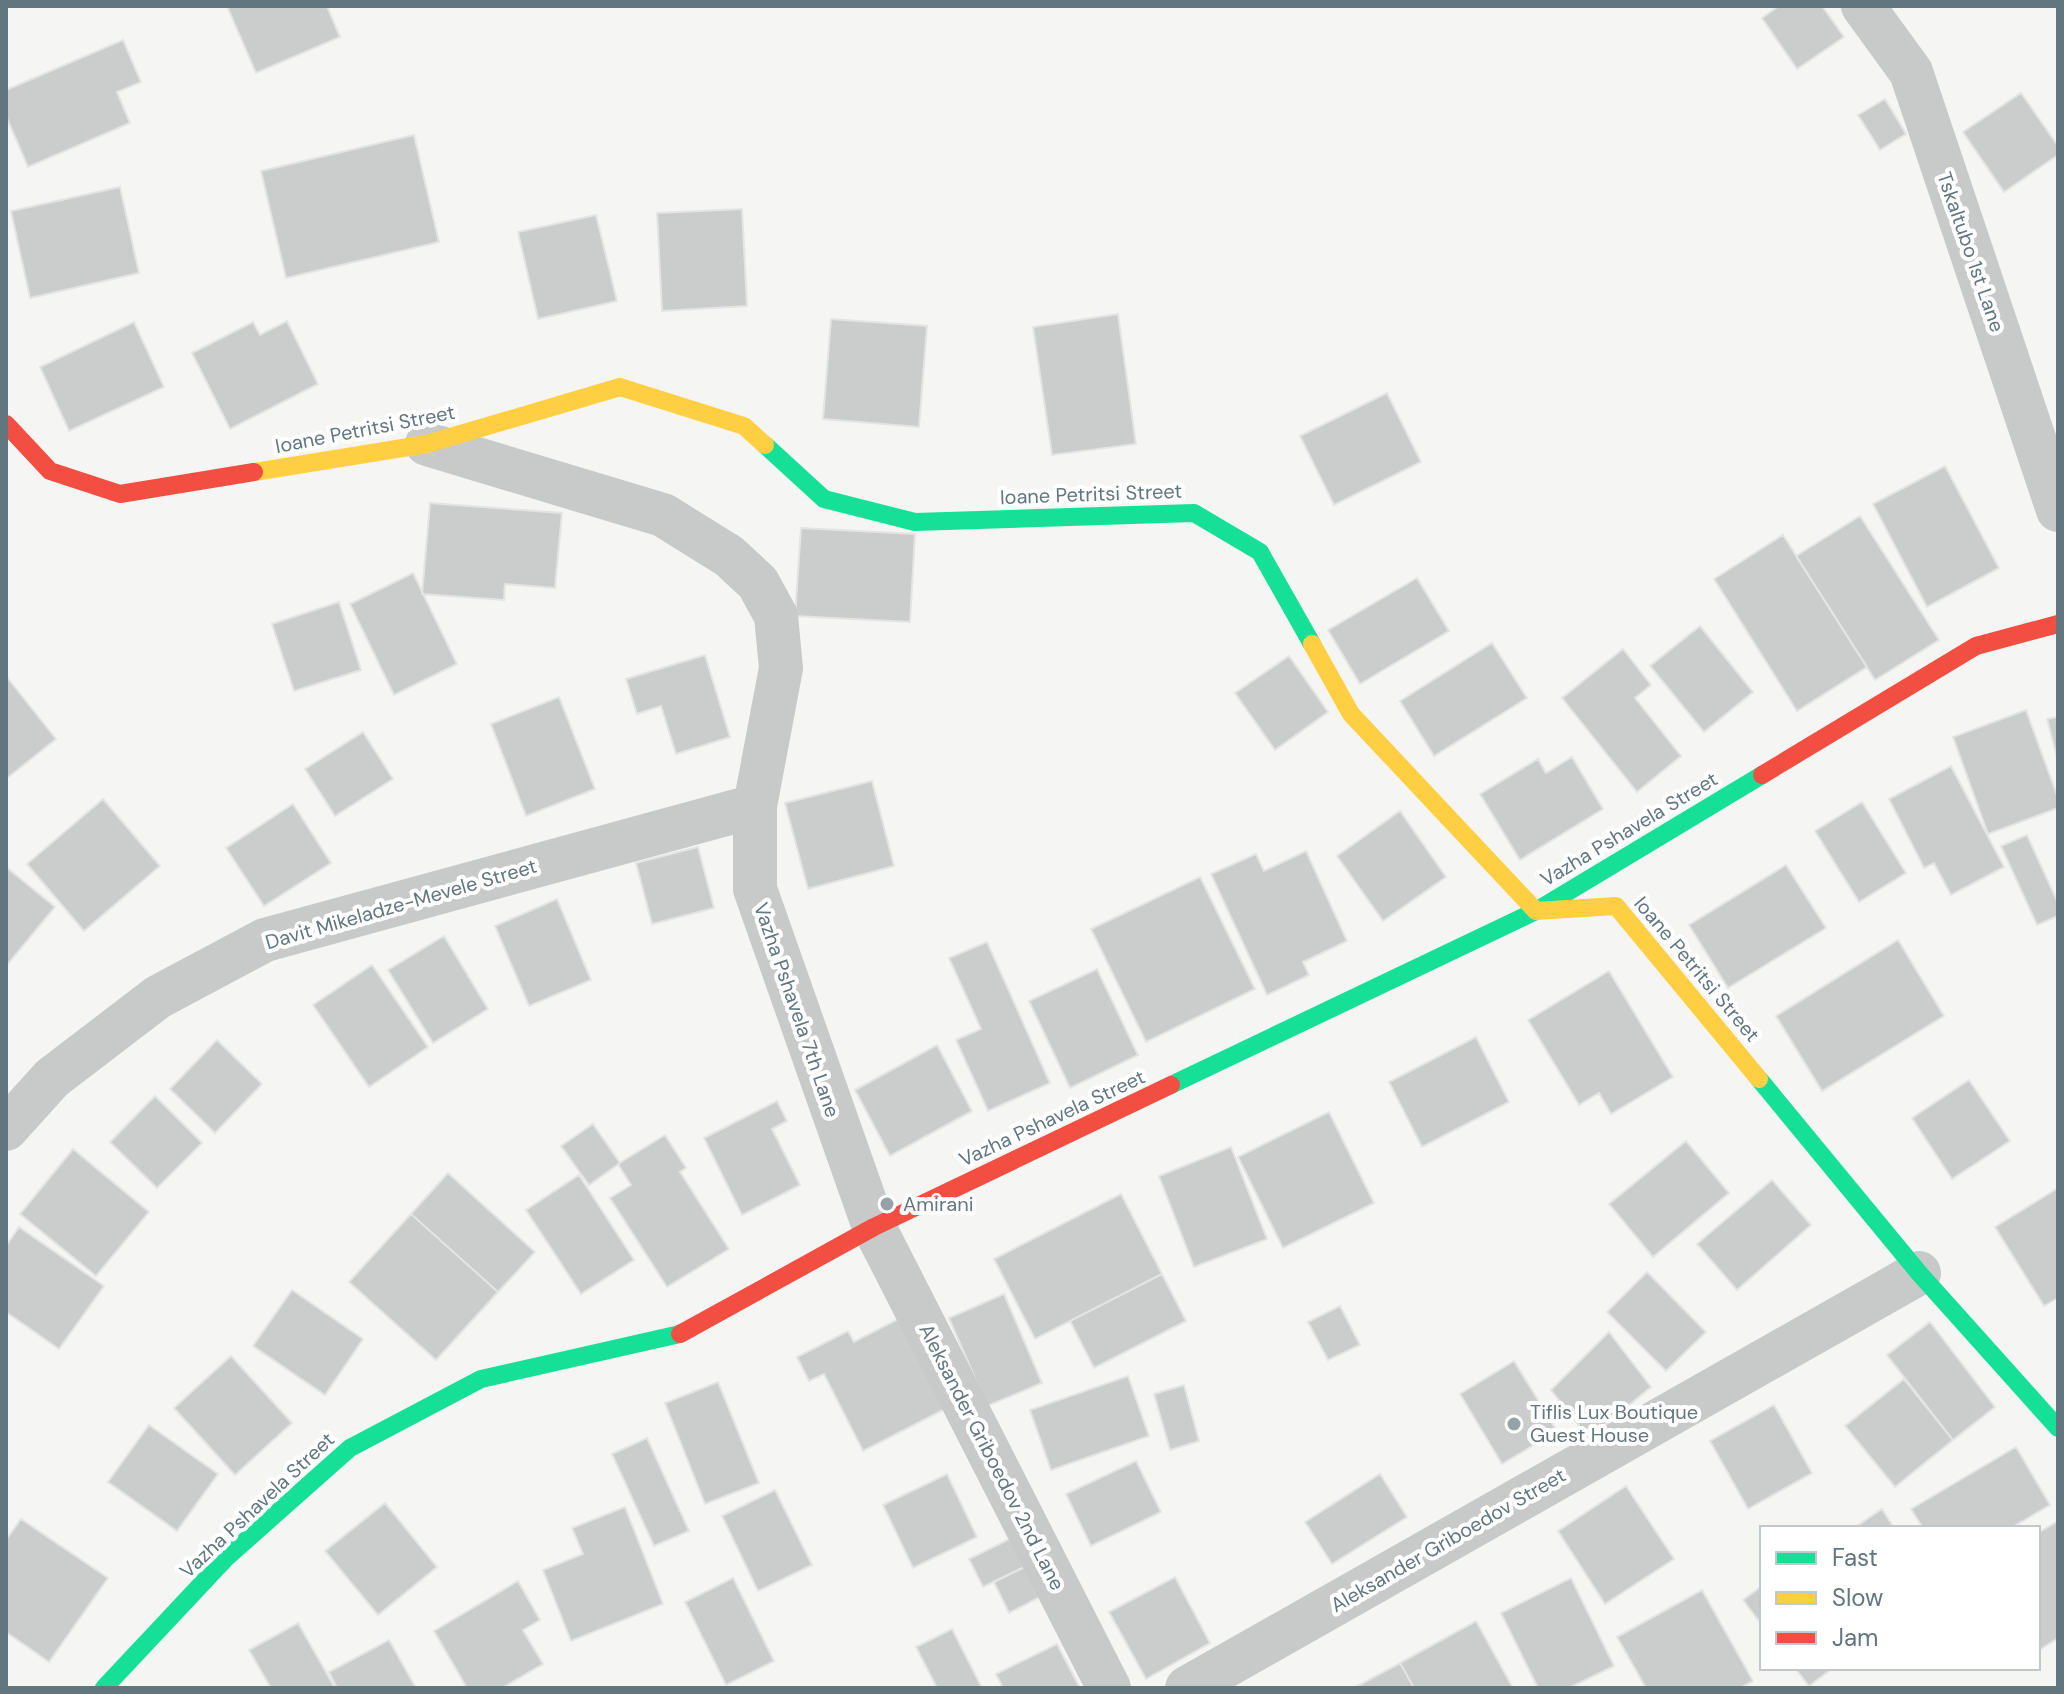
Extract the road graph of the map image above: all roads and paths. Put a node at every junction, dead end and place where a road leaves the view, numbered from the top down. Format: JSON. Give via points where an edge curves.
{"nodes":[{"id":1,"x":1863,"y":6,"type":"edge"},
{"id":2,"x":6,"y":424,"type":"edge"},
{"id":3,"x":427,"y":444,"type":"junction"},
{"id":4,"x":2058,"y":510,"type":"edge"},
{"id":5,"x":2058,"y":624,"type":"edge"},
{"id":6,"x":755,"y":806,"type":"junction"},
{"id":7,"x":1640,"y":847,"type":"junction"},
{"id":8,"x":1616,"y":906,"type":"junction"},
{"id":9,"x":1536,"y":911,"type":"junction"},
{"id":10,"x":6,"y":1129,"type":"edge"},
{"id":11,"x":874,"y":1227,"type":"junction"},
{"id":12,"x":1919,"y":1273,"type":"junction"},
{"id":13,"x":2058,"y":1428,"type":"edge"},
{"id":14,"x":104,"y":1688,"type":"edge"},
{"id":15,"x":1109,"y":1688,"type":"edge"},
{"id":16,"x":1187,"y":1688,"type":"edge"}],
"edges":[{"from":1,"to":4,"type":"street","name":"Tskaltubo 1st Lane","via":[[1911,72]]},
{"from":2,"to":3,"type":"street","name":"Ioane Petritsi Street","via":[[50,471],[120,494]]},
{"from":3,"to":6,"type":"street","name":"Vazha Pshavela 7th Lane","via":[[663,515],[729,556],[758,583],[776,616],[781,668]]},
{"from":3,"to":9,"type":"street","name":"Ioane Petritsi Street","via":[[620,387],[744,426],[824,499],[915,522],[1194,513],[1260,552],[1351,714]]},
{"from":5,"to":7,"type":"street","name":"Vazha Pshavela Street","via":[[1976,646]]},
{"from":6,"to":10,"type":"street","name":"Davit Mikeladze-Mevele Street","via":[[265,940],[158,997],[52,1078]]},
{"from":6,"to":11,"type":"street","name":"Vazha Pshavela 7th Lane","via":[[755,889]]},
{"from":7,"to":8,"type":"street"},
{"from":7,"to":9,"type":"street","name":"Vazha Pshavela Street"},
{"from":8,"to":9,"type":"street","name":"Ioane Petritsi Street"},
{"from":8,"to":12,"type":"street","name":"Ioane Petritsi Street"},
{"from":9,"to":11,"type":"street","name":"Vazha Pshavela Street"},
{"from":11,"to":14,"type":"street","name":"Vazha Pshavela Street","via":[[683,1333],[481,1379],[350,1448],[226,1558]]},
{"from":11,"to":15,"type":"street","name":"Aleksander Griboedov 2nd Lane"},
{"from":12,"to":13,"type":"street","name":"Ioane Petritsi Street"},
{"from":12,"to":16,"type":"street","name":"Aleksander Griboedov Street"}]}
